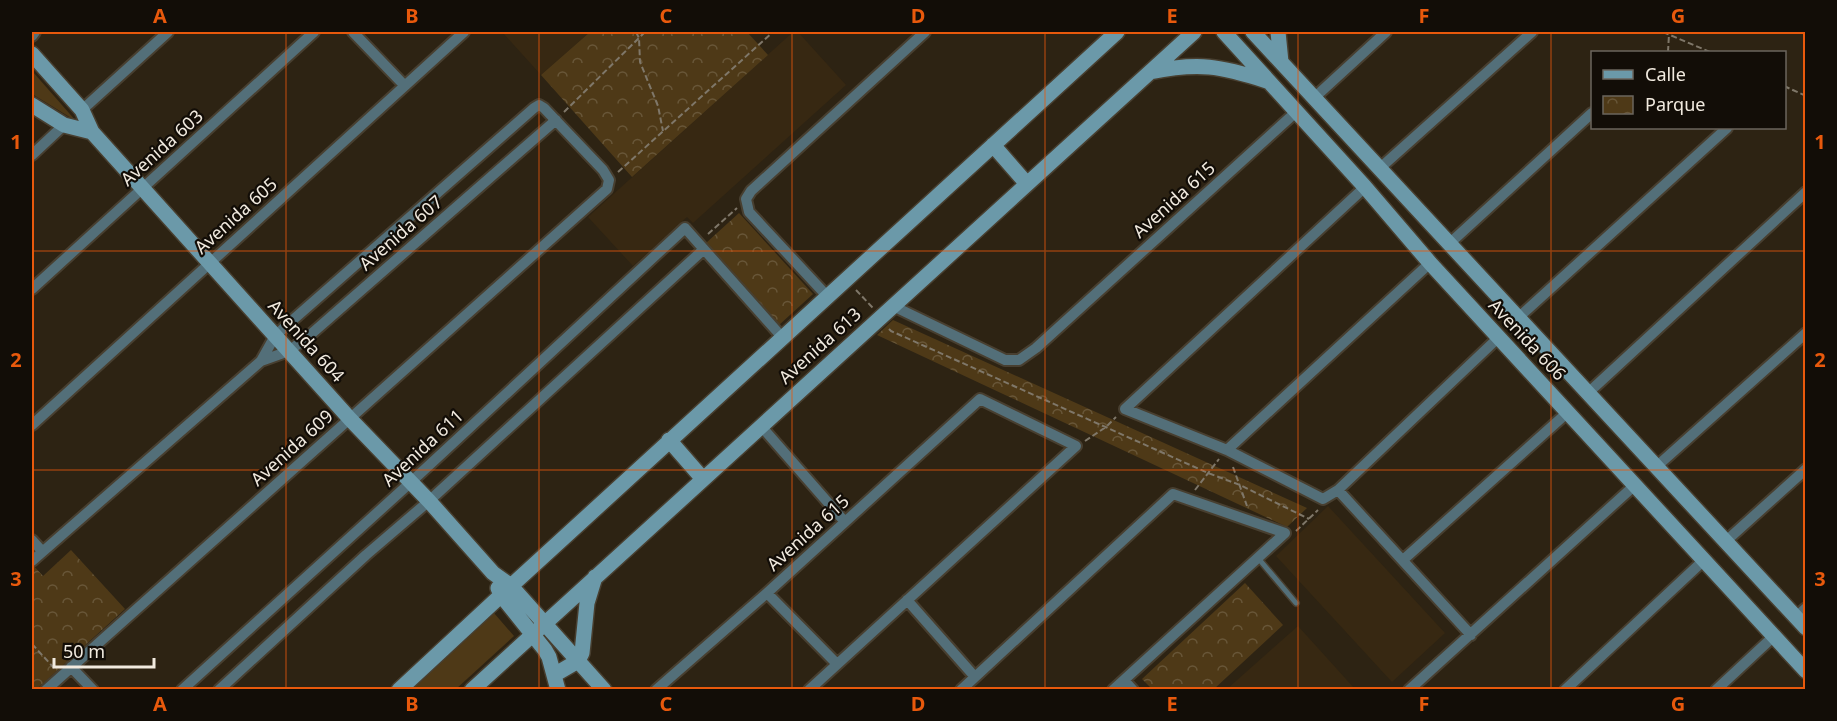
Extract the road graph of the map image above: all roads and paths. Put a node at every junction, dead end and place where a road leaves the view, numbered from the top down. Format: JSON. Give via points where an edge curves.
{"nodes":[{"id":1,"x":35,"y":32,"type":"edge"},
{"id":2,"x":168,"y":32,"type":"edge"},
{"id":3,"x":314,"y":32,"type":"edge"},
{"id":4,"x":353,"y":32,"type":"edge"},
{"id":5,"x":464,"y":32,"type":"edge"},
{"id":6,"x":636,"y":32,"type":"edge"},
{"id":7,"x":645,"y":32,"type":"edge"},
{"id":8,"x":773,"y":32,"type":"edge"},
{"id":9,"x":926,"y":32,"type":"edge"},
{"id":10,"x":1117,"y":32,"type":"edge"},
{"id":11,"x":1194,"y":32,"type":"edge"},
{"id":12,"x":1224,"y":32,"type":"edge"},
{"id":13,"x":1253,"y":32,"type":"edge"},
{"id":14,"x":1278,"y":32,"type":"edge"},
{"id":15,"x":1386,"y":32,"type":"edge"},
{"id":16,"x":1532,"y":32,"type":"edge"},
{"id":17,"x":1663,"y":32,"type":"edge"},
{"id":18,"x":1669,"y":34,"type":"junction"},
{"id":19,"x":32,"y":36,"type":"edge"},
{"id":20,"x":639,"y":38,"type":"junction"},
{"id":21,"x":1269,"y":49,"type":"junction"},
{"id":22,"x":1668,"y":51,"type":"edge"},
{"id":23,"x":1708,"y":51,"type":"edge"},
{"id":24,"x":32,"y":54,"type":"edge"},
{"id":25,"x":1281,"y":62,"type":"junction"},
{"id":26,"x":1253,"y":64,"type":"junction"},
{"id":27,"x":1150,"y":72,"type":"junction"},
{"id":28,"x":1270,"y":82,"type":"junction"},
{"id":29,"x":404,"y":85,"type":"junction"},
{"id":30,"x":1786,"y":86,"type":"edge"},
{"id":31,"x":1806,"y":96,"type":"edge"},
{"id":32,"x":1314,"y":98,"type":"junction"},
{"id":33,"x":32,"y":105,"type":"edge"},
{"id":34,"x":82,"y":110,"type":"junction"},
{"id":35,"x":1296,"y":112,"type":"junction"},
{"id":36,"x":1591,"y":114,"type":"edge"},
{"id":37,"x":556,"y":120,"type":"junction"},
{"id":38,"x":64,"y":125,"type":"junction"},
{"id":39,"x":1726,"y":129,"type":"edge"},
{"id":40,"x":663,"y":131,"type":"junction"},
{"id":41,"x":92,"y":132,"type":"junction"},
{"id":42,"x":993,"y":145,"type":"junction"},
{"id":43,"x":32,"y":155,"type":"edge"},
{"id":44,"x":1379,"y":169,"type":"junction"},
{"id":45,"x":609,"y":180,"type":"junction"},
{"id":46,"x":1027,"y":184,"type":"junction"},
{"id":47,"x":1365,"y":187,"type":"junction"},
{"id":48,"x":142,"y":189,"type":"junction"},
{"id":49,"x":1806,"y":192,"type":"edge"},
{"id":50,"x":746,"y":200,"type":"junction"},
{"id":51,"x":1449,"y":244,"type":"junction"},
{"id":52,"x":701,"y":247,"type":"junction"},
{"id":53,"x":209,"y":263,"type":"junction"},
{"id":54,"x":1430,"y":263,"type":"junction"},
{"id":55,"x":846,"y":279,"type":"junction"},
{"id":56,"x":32,"y":290,"type":"edge"},
{"id":57,"x":827,"y":297,"type":"junction"},
{"id":58,"x":893,"y":306,"type":"junction"},
{"id":59,"x":881,"y":317,"type":"junction"},
{"id":60,"x":1518,"y":318,"type":"junction"},
{"id":61,"x":1806,"y":333,"type":"edge"},
{"id":62,"x":275,"y":336,"type":"junction"},
{"id":63,"x":782,"y":337,"type":"junction"},
{"id":64,"x":1498,"y":337,"type":"junction"},
{"id":65,"x":289,"y":351,"type":"junction"},
{"id":66,"x":261,"y":361,"type":"junction"},
{"id":67,"x":1558,"y":361,"type":"junction"},
{"id":68,"x":1538,"y":380,"type":"junction"},
{"id":69,"x":1587,"y":393,"type":"junction"},
{"id":70,"x":1125,"y":409,"type":"junction"},
{"id":71,"x":1568,"y":412,"type":"junction"},
{"id":72,"x":350,"y":419,"type":"junction"},
{"id":73,"x":32,"y":425,"type":"edge"},
{"id":74,"x":761,"y":426,"type":"junction"},
{"id":75,"x":1106,"y":427,"type":"junction"},
{"id":76,"x":669,"y":440,"type":"junction"},
{"id":77,"x":1076,"y":446,"type":"junction"},
{"id":78,"x":1227,"y":450,"type":"junction"},
{"id":79,"x":1656,"y":467,"type":"junction"},
{"id":80,"x":1806,"y":470,"type":"edge"},
{"id":81,"x":1208,"y":473,"type":"junction"},
{"id":82,"x":703,"y":479,"type":"junction"},
{"id":83,"x":411,"y":482,"type":"junction"},
{"id":84,"x":1240,"y":485,"type":"junction"},
{"id":85,"x":1635,"y":485,"type":"junction"},
{"id":86,"x":1338,"y":490,"type":"junction"},
{"id":87,"x":1187,"y":499,"type":"junction"},
{"id":88,"x":1323,"y":499,"type":"junction"},
{"id":89,"x":429,"y":501,"type":"junction"},
{"id":90,"x":1309,"y":519,"type":"junction"},
{"id":91,"x":845,"y":522,"type":"junction"},
{"id":92,"x":1253,"y":522,"type":"junction"},
{"id":93,"x":1285,"y":534,"type":"junction"},
{"id":94,"x":32,"y":540,"type":"edge"},
{"id":95,"x":1726,"y":542,"type":"junction"},
{"id":96,"x":42,"y":551,"type":"junction"},
{"id":97,"x":1258,"y":558,"type":"junction"},
{"id":98,"x":1402,"y":560,"type":"junction"},
{"id":99,"x":1704,"y":560,"type":"junction"},
{"id":100,"x":32,"y":561,"type":"edge"},
{"id":101,"x":595,"y":576,"type":"junction"},
{"id":102,"x":506,"y":590,"type":"junction"},
{"id":103,"x":767,"y":593,"type":"junction"},
{"id":104,"x":907,"y":600,"type":"junction"},
{"id":105,"x":1296,"y":603,"type":"dead end"},
{"id":106,"x":1802,"y":618,"type":"edge"},
{"id":107,"x":538,"y":628,"type":"junction"},
{"id":108,"x":1471,"y":635,"type":"junction"},
{"id":109,"x":1774,"y":636,"type":"junction"},
{"id":110,"x":578,"y":661,"type":"junction"},
{"id":111,"x":837,"y":664,"type":"junction"},
{"id":112,"x":71,"y":667,"type":"junction"},
{"id":113,"x":1806,"y":671,"type":"edge"},
{"id":114,"x":975,"y":677,"type":"junction"},
{"id":115,"x":1124,"y":680,"type":"junction"},
{"id":116,"x":556,"y":682,"type":"edge"},
{"id":117,"x":46,"y":690,"type":"edge"},
{"id":118,"x":93,"y":690,"type":"edge"},
{"id":119,"x":182,"y":690,"type":"edge"},
{"id":120,"x":219,"y":690,"type":"edge"},
{"id":121,"x":399,"y":690,"type":"edge"},
{"id":122,"x":472,"y":690,"type":"edge"},
{"id":123,"x":604,"y":690,"type":"edge"},
{"id":124,"x":656,"y":690,"type":"edge"},
{"id":125,"x":809,"y":690,"type":"edge"},
{"id":126,"x":961,"y":690,"type":"edge"},
{"id":127,"x":1113,"y":690,"type":"edge"},
{"id":128,"x":1133,"y":690,"type":"edge"},
{"id":129,"x":1410,"y":690,"type":"edge"},
{"id":130,"x":1565,"y":690,"type":"edge"},
{"id":131,"x":1716,"y":690,"type":"edge"}],
"edges":[{"from":1,"to":19,"type":"street"},
{"from":2,"to":34,"type":"street"},
{"from":3,"to":48,"type":"street","name":"Avenida 603"},
{"from":4,"to":29,"type":"street"},
{"from":5,"to":29,"type":"street","name":"Avenida 605"},
{"from":6,"to":20,"type":"path"},
{"from":7,"to":20,"type":"path"},
{"from":8,"to":40,"type":"path"},
{"from":9,"to":50,"type":"street","via":[[751,191]]},
{"from":10,"to":42,"type":"street","name":"Avenida 613"},
{"from":11,"to":27,"type":"street","name":"Avenida 613"},
{"from":12,"to":26,"type":"street","name":"Avenida 606"},
{"from":13,"to":21,"type":"street","name":"Avenida 606"},
{"from":14,"to":25,"type":"street"},
{"from":15,"to":32,"type":"street"},
{"from":16,"to":44,"type":"street"},
{"from":17,"to":18,"type":"path"},
{"from":18,"to":22,"type":"path"},
{"from":18,"to":23,"type":"path"},
{"from":20,"to":37,"type":"path"},
{"from":20,"to":40,"type":"path","via":[[640,62],[658,106]]},
{"from":21,"to":25,"type":"street","name":"Avenida 606"},
{"from":21,"to":26,"type":"street"},
{"from":24,"to":34,"type":"street","name":"Avenida 604"},
{"from":25,"to":32,"type":"street","name":"Avenida 606"},
{"from":26,"to":28,"type":"street","name":"Avenida 606"},
{"from":27,"to":28,"type":"street","via":[[1202,65]]},
{"from":27,"to":46,"type":"street","name":"Avenida 613"},
{"from":28,"to":35,"type":"street","name":"Avenida 606"},
{"from":29,"to":53,"type":"street","name":"Avenida 605"},
{"from":30,"to":31,"type":"path"},
{"from":32,"to":44,"type":"street","name":"Avenida 606"},
{"from":33,"to":38,"type":"street"},
{"from":34,"to":41,"type":"street","name":"Avenida 604"},
{"from":35,"to":47,"type":"street","name":"Avenida 606"},
{"from":35,"to":58,"type":"street","name":"Avenida 615","via":[[1019,360],[1005,360]]},
{"from":36,"to":51,"type":"street"},
{"from":37,"to":45,"type":"street"},
{"from":37,"to":62,"type":"street","name":"Avenida 607","via":[[539,105],[534,108]]},
{"from":37,"to":65,"type":"street","name":"Avenida 607"},
{"from":38,"to":41,"type":"street"},
{"from":38,"to":43,"type":"street"},
{"from":39,"to":60,"type":"street"},
{"from":40,"to":45,"type":"path"},
{"from":41,"to":48,"type":"street","name":"Avenida 604"},
{"from":42,"to":46,"type":"street"},
{"from":42,"to":55,"type":"street","name":"Avenida 613"},
{"from":44,"to":51,"type":"street","name":"Avenida 606"},
{"from":45,"to":72,"type":"street","name":"Avenida 609","via":[[607,189]]},
{"from":46,"to":58,"type":"street","name":"Avenida 613"},
{"from":47,"to":54,"type":"street","name":"Avenida 606"},
{"from":47,"to":70,"type":"street"},
{"from":48,"to":53,"type":"street","name":"Avenida 604"},
{"from":48,"to":56,"type":"street","name":"Avenida 603"},
{"from":49,"to":69,"type":"street"},
{"from":50,"to":52,"type":"path"},
{"from":50,"to":57,"type":"street","via":[[749,212]]},
{"from":51,"to":60,"type":"street","name":"Avenida 606"},
{"from":52,"to":63,"type":"street"},
{"from":52,"to":83,"type":"street","name":"Avenida 611","via":[[685,228]]},
{"from":52,"to":89,"type":"street"},
{"from":53,"to":62,"type":"street","name":"Avenida 604"},
{"from":53,"to":73,"type":"street","name":"Avenida 605"},
{"from":54,"to":64,"type":"street","name":"Avenida 606"},
{"from":54,"to":78,"type":"street"},
{"from":55,"to":57,"type":"street","name":"Avenida 613"},
{"from":55,"to":59,"type":"path"},
{"from":57,"to":63,"type":"street","name":"Avenida 613"},
{"from":58,"to":59,"type":"street","name":"Avenida 613"},
{"from":59,"to":74,"type":"street","name":"Avenida 613"},
{"from":59,"to":75,"type":"path","via":[[891,331]]},
{"from":60,"to":67,"type":"street","name":"Avenida 606"},
{"from":61,"to":79,"type":"street"},
{"from":62,"to":65,"type":"street","name":"Avenida 604"},
{"from":62,"to":66,"type":"street","name":"Avenida 607"},
{"from":63,"to":76,"type":"street","name":"Avenida 613"},
{"from":64,"to":68,"type":"street","name":"Avenida 606"},
{"from":64,"to":86,"type":"street"},
{"from":65,"to":66,"type":"street","name":"Avenida 607"},
{"from":65,"to":72,"type":"street","name":"Avenida 604"},
{"from":66,"to":96,"type":"street","name":"Avenida 607"},
{"from":67,"to":68,"type":"street"},
{"from":67,"to":69,"type":"street","name":"Avenida 606"},
{"from":68,"to":71,"type":"street","name":"Avenida 606"},
{"from":69,"to":79,"type":"street","name":"Avenida 606"},
{"from":70,"to":75,"type":"path"},
{"from":70,"to":78,"type":"street"},
{"from":71,"to":85,"type":"street","name":"Avenida 606"},
{"from":71,"to":98,"type":"street"},
{"from":72,"to":83,"type":"street","name":"Avenida 604"},
{"from":72,"to":112,"type":"street","name":"Avenida 609"},
{"from":74,"to":82,"type":"street","name":"Avenida 613"},
{"from":74,"to":91,"type":"street"},
{"from":75,"to":77,"type":"path"},
{"from":75,"to":81,"type":"path"},
{"from":76,"to":82,"type":"street"},
{"from":76,"to":102,"type":"street","name":"Avenida 613"},
{"from":77,"to":91,"type":"street","name":"Avenida 615","via":[[980,399]]},
{"from":77,"to":104,"type":"street"},
{"from":78,"to":81,"type":"path"},
{"from":78,"to":84,"type":"path"},
{"from":78,"to":88,"type":"street"},
{"from":79,"to":95,"type":"street","name":"Avenida 606"},
{"from":80,"to":95,"type":"street"},
{"from":81,"to":84,"type":"path"},
{"from":81,"to":87,"type":"path"},
{"from":82,"to":101,"type":"street","name":"Avenida 613"},
{"from":83,"to":89,"type":"street","name":"Avenida 604"},
{"from":83,"to":119,"type":"street","name":"Avenida 611"},
{"from":84,"to":90,"type":"path"},
{"from":84,"to":92,"type":"path"},
{"from":85,"to":99,"type":"street","name":"Avenida 606"},
{"from":85,"to":108,"type":"street"},
{"from":86,"to":88,"type":"street"},
{"from":86,"to":98,"type":"street"},
{"from":87,"to":92,"type":"street"},
{"from":87,"to":114,"type":"street","via":[[1173,494]]},
{"from":88,"to":90,"type":"path"},
{"from":89,"to":102,"type":"street","name":"Avenida 604"},
{"from":89,"to":120,"type":"street"},
{"from":90,"to":93,"type":"path","via":[[1296,531]]},
{"from":91,"to":103,"type":"street","name":"Avenida 615"},
{"from":92,"to":93,"type":"street"},
{"from":93,"to":97,"type":"street"},
{"from":94,"to":96,"type":"street"},
{"from":95,"to":106,"type":"street","name":"Avenida 606"},
{"from":96,"to":100,"type":"street","name":"Avenida 607"},
{"from":97,"to":105,"type":"lane"},
{"from":97,"to":115,"type":"street"},
{"from":98,"to":108,"type":"street"},
{"from":99,"to":109,"type":"street","name":"Avenida 606"},
{"from":99,"to":130,"type":"street"},
{"from":101,"to":107,"type":"street","name":"Avenida 613"},
{"from":101,"to":110,"type":"street"},
{"from":102,"to":107,"type":"street","name":"Avenida 604"},
{"from":102,"to":121,"type":"street","name":"Avenida 613"},
{"from":103,"to":111,"type":"street"},
{"from":103,"to":124,"type":"street","name":"Avenida 615"},
{"from":104,"to":111,"type":"street"},
{"from":104,"to":114,"type":"street"},
{"from":107,"to":110,"type":"street","name":"Avenida 604"},
{"from":107,"to":116,"type":"street","name":"Avenida 604"},
{"from":107,"to":122,"type":"street","name":"Avenida 613"},
{"from":108,"to":129,"type":"street"},
{"from":109,"to":113,"type":"street","name":"Avenida 606"},
{"from":109,"to":131,"type":"street"},
{"from":110,"to":116,"type":"street"},
{"from":110,"to":123,"type":"street","name":"Avenida 604"},
{"from":111,"to":125,"type":"street"},
{"from":112,"to":117,"type":"street","name":"Avenida 609"},
{"from":112,"to":118,"type":"street"},
{"from":114,"to":126,"type":"street"},
{"from":115,"to":127,"type":"street"},
{"from":115,"to":128,"type":"street"}]}
